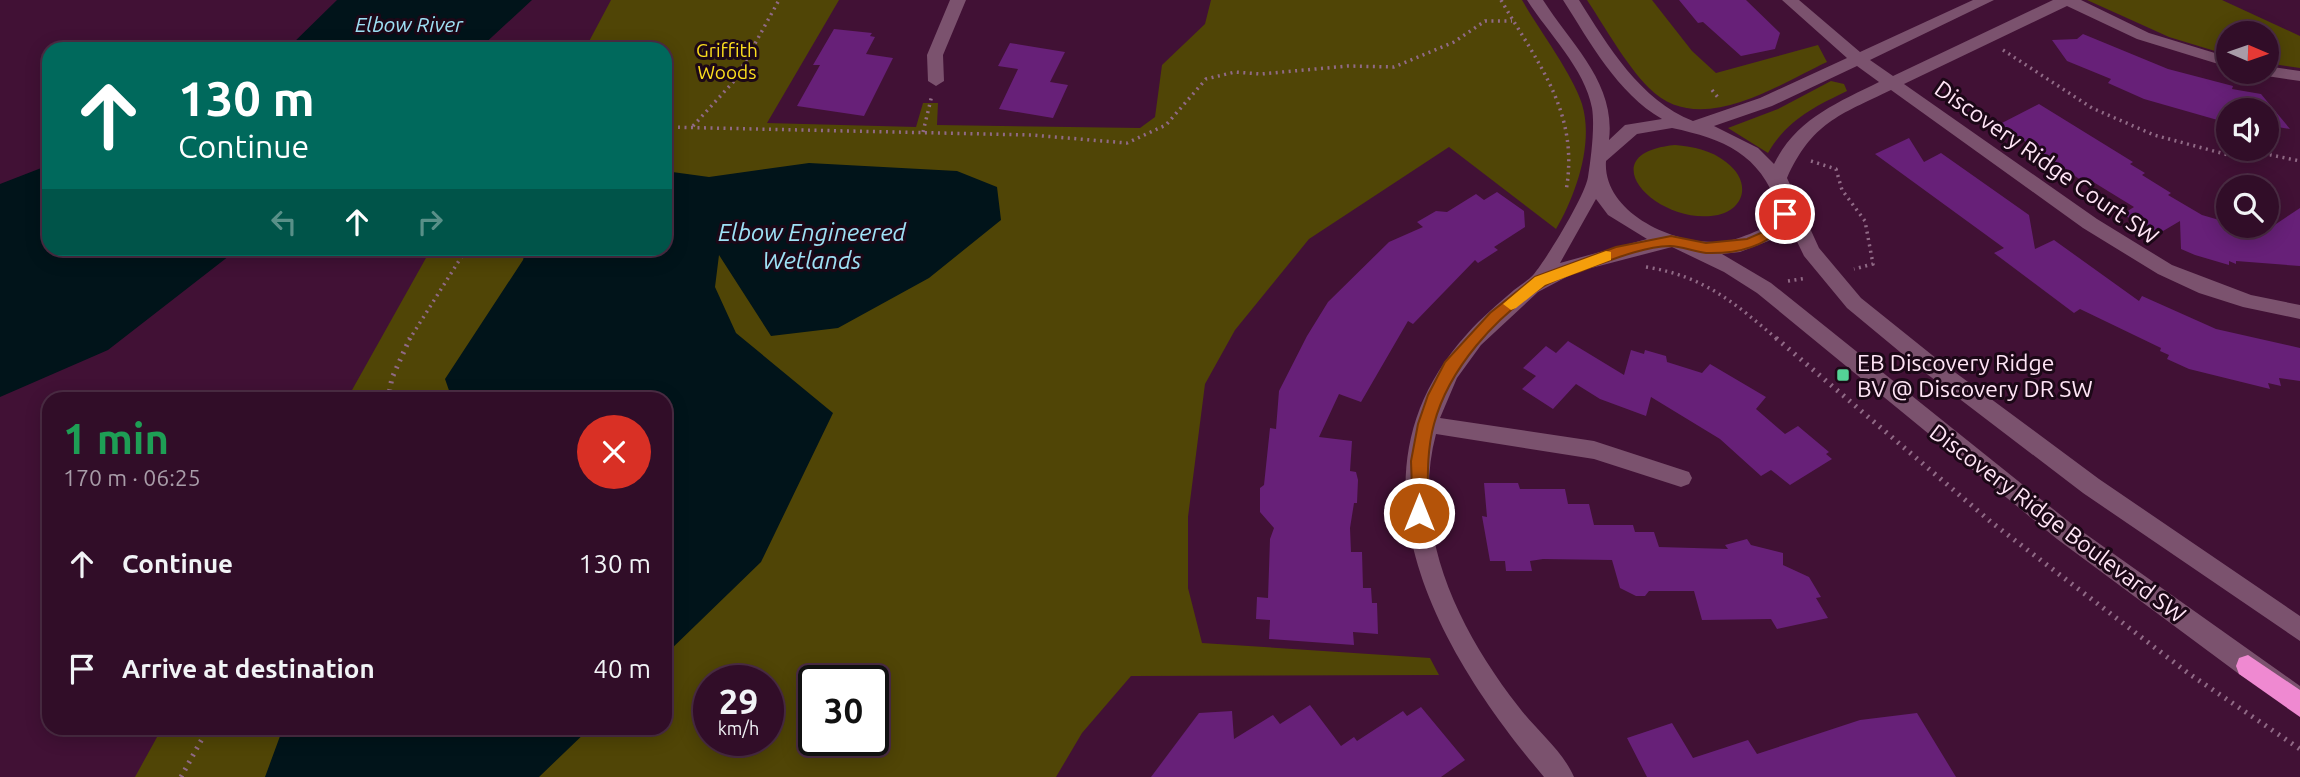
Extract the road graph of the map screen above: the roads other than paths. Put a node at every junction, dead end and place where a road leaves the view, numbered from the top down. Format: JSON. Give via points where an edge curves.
{"nodes":[{"id":1,"x":958,"y":0,"type":"edge"},
{"id":2,"x":1535,"y":0,"type":"edge"},
{"id":3,"x":1571,"y":0,"type":"edge"},
{"id":4,"x":1790,"y":0,"type":"edge"},
{"id":5,"x":1986,"y":0,"type":"edge"},
{"id":6,"x":2067,"y":0,"type":"edge"},
{"id":7,"x":2216,"y":58,"type":"edge"},
{"id":8,"x":1856,"y":60,"type":"junction"},
{"id":9,"x":2279,"y":73,"type":"edge"},
{"id":10,"x":2300,"y":76,"type":"edge"},
{"id":11,"x":936,"y":81,"type":"road end"},
{"id":12,"x":1889,"y":83,"type":"junction"},
{"id":13,"x":1691,"y":125,"type":"junction"},
{"id":14,"x":1598,"y":158,"type":"junction"},
{"id":15,"x":1779,"y":176,"type":"junction"},
{"id":16,"x":1597,"y":178,"type":"junction"},
{"id":17,"x":1787,"y":200,"type":"junction"},
{"id":18,"x":1677,"y":242,"type":"junction"},
{"id":19,"x":1540,"y":281,"type":"junction"},
{"id":20,"x":2300,"y":312,"type":"edge"},
{"id":21,"x":1426,"y":424,"type":"junction"},
{"id":22,"x":1681,"y":478,"type":"dead end"},
{"id":23,"x":2300,"y":630,"type":"edge"},
{"id":24,"x":2248,"y":666,"type":"joint"},
{"id":25,"x":2300,"y":702,"type":"edge"},
{"id":26,"x":1561,"y":777,"type":"edge"}],
"edges":[{"from":1,"to":11,"type":"street","via":[[935,55]]},
{"from":2,"to":14,"type":"street","via":[[1597,97],[1603,123]]},
{"from":3,"to":13,"type":"street","via":[[1625,78],[1659,112]]},
{"from":4,"to":8,"type":"street","name":"Discovery Ridge Court SW"},
{"from":5,"to":8,"type":"street"},
{"from":6,"to":7,"type":"street","via":[[2143,36]]},
{"from":6,"to":12,"type":"street"},
{"from":8,"to":12,"type":"street","name":"Discovery Ridge Court SW"},
{"from":8,"to":13,"type":"street","via":[[1766,102]]},
{"from":9,"to":10,"type":"street"},
{"from":12,"to":15,"type":"street","via":[[1827,114],[1803,133]]},
{"from":12,"to":20,"type":"street","name":"Discovery Ridge Court SW","via":[[2151,264],[2226,296]]},
{"from":13,"to":14,"type":"street","via":[[1629,129],[1609,141]]},
{"from":13,"to":15,"type":"street","via":[[1736,140]]},
{"from":14,"to":16,"type":"street"},
{"from":15,"to":17,"type":"street"},
{"from":16,"to":18,"type":"street","via":[[1621,214]]},
{"from":16,"to":19,"type":"street"},
{"from":17,"to":18,"type":"street","via":[[1778,226],[1749,243],[1706,248]]},
{"from":17,"to":23,"type":"street","via":[[1811,251],[1854,303],[2080,478]]},
{"from":18,"to":19,"type":"street","via":[[1622,250]]},
{"from":18,"to":24,"type":"street","name":"Discovery Ridge Boulevard SW","via":[[1763,288],[2065,532]]},
{"from":19,"to":21,"type":"street","via":[[1496,317],[1450,366]]},
{"from":21,"to":22,"type":"street","via":[[1594,450]]},
{"from":21,"to":26,"type":"street","via":[[1419,461],[1419,513],[1427,561],[1445,611],[1463,650],[1496,698]]},
{"from":24,"to":25,"type":"highway"}]}
